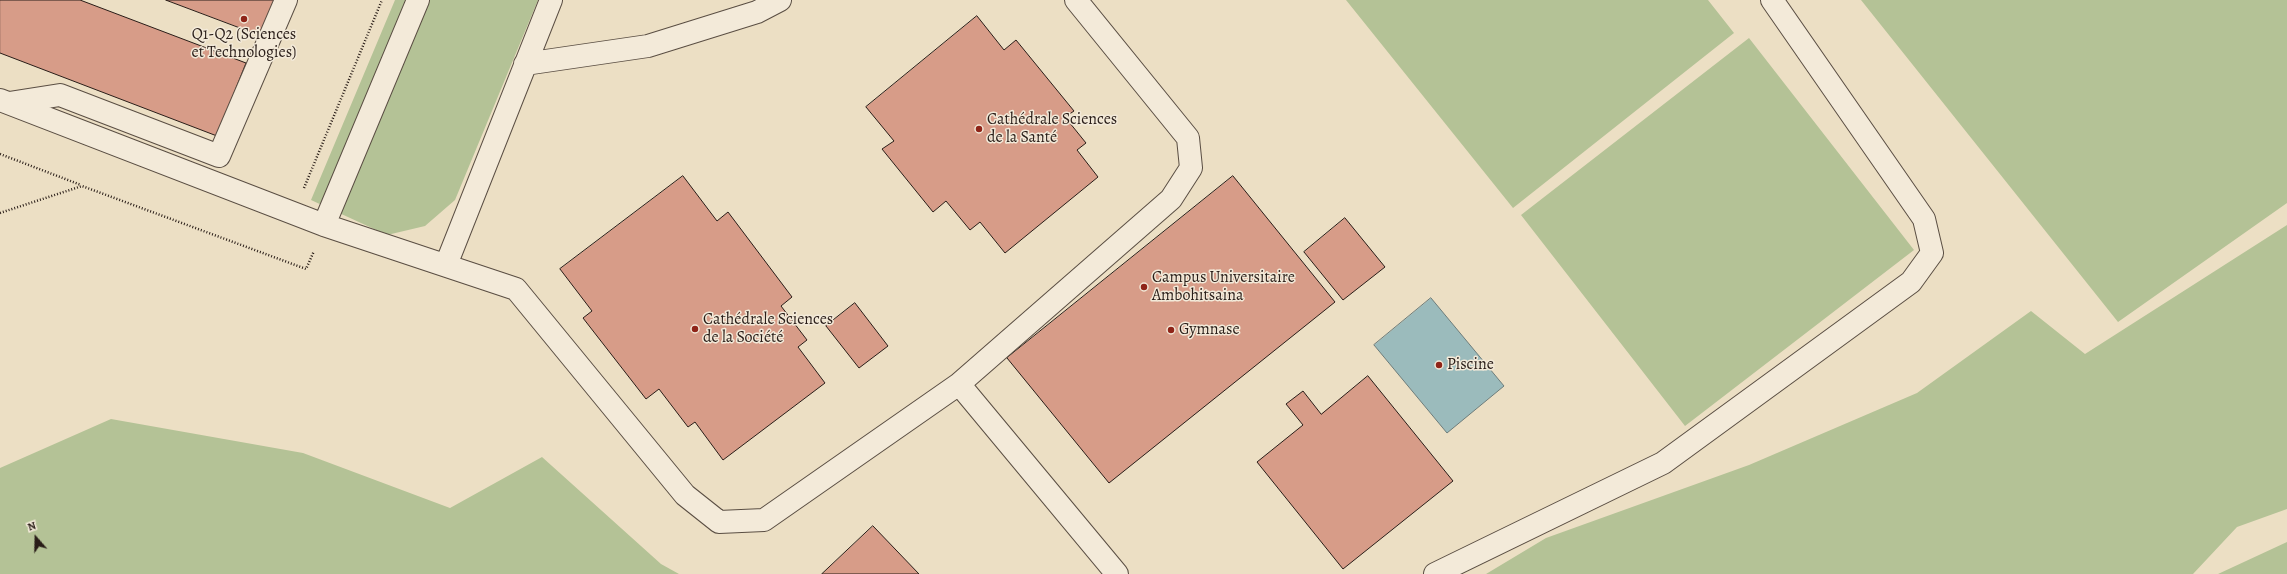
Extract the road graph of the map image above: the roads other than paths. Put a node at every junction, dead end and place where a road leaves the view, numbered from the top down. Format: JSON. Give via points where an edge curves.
{"nodes":[{"id":1,"x":286,"y":0,"type":"edge"},
{"id":2,"x":418,"y":0,"type":"edge"},
{"id":3,"x":551,"y":0,"type":"edge"},
{"id":4,"x":780,"y":0,"type":"edge"},
{"id":5,"x":1076,"y":0,"type":"edge"},
{"id":6,"x":1772,"y":0,"type":"edge"},
{"id":7,"x":525,"y":64,"type":"junction"},
{"id":8,"x":4,"y":102,"type":"edge"},
{"id":9,"x":324,"y":225,"type":"junction"},
{"id":10,"x":446,"y":265,"type":"junction"},
{"id":11,"x":959,"y":384,"type":"junction"},
{"id":12,"x":1117,"y":574,"type":"edge"},
{"id":13,"x":1435,"y":574,"type":"edge"}],
"edges":[{"from":1,"to":8,"type":"lane","via":[[219,156],[60,95]]},
{"from":2,"to":9,"type":"lane"},
{"from":3,"to":7,"type":"lane"},
{"from":4,"to":7,"type":"lane","via":[[757,12],[648,46]]},
{"from":5,"to":11,"type":"lane","via":[[1188,138],[1191,168],[1171,200]]},
{"from":6,"to":13,"type":"lane","via":[[1924,219],[1932,253],[1911,282],[1663,463]]},
{"from":7,"to":10,"type":"lane"},
{"from":8,"to":9,"type":"lane"},
{"from":9,"to":10,"type":"lane"},
{"from":10,"to":11,"type":"lane","via":[[516,289],[685,495],[719,522],[764,520]]},
{"from":11,"to":12,"type":"lane"}]}
